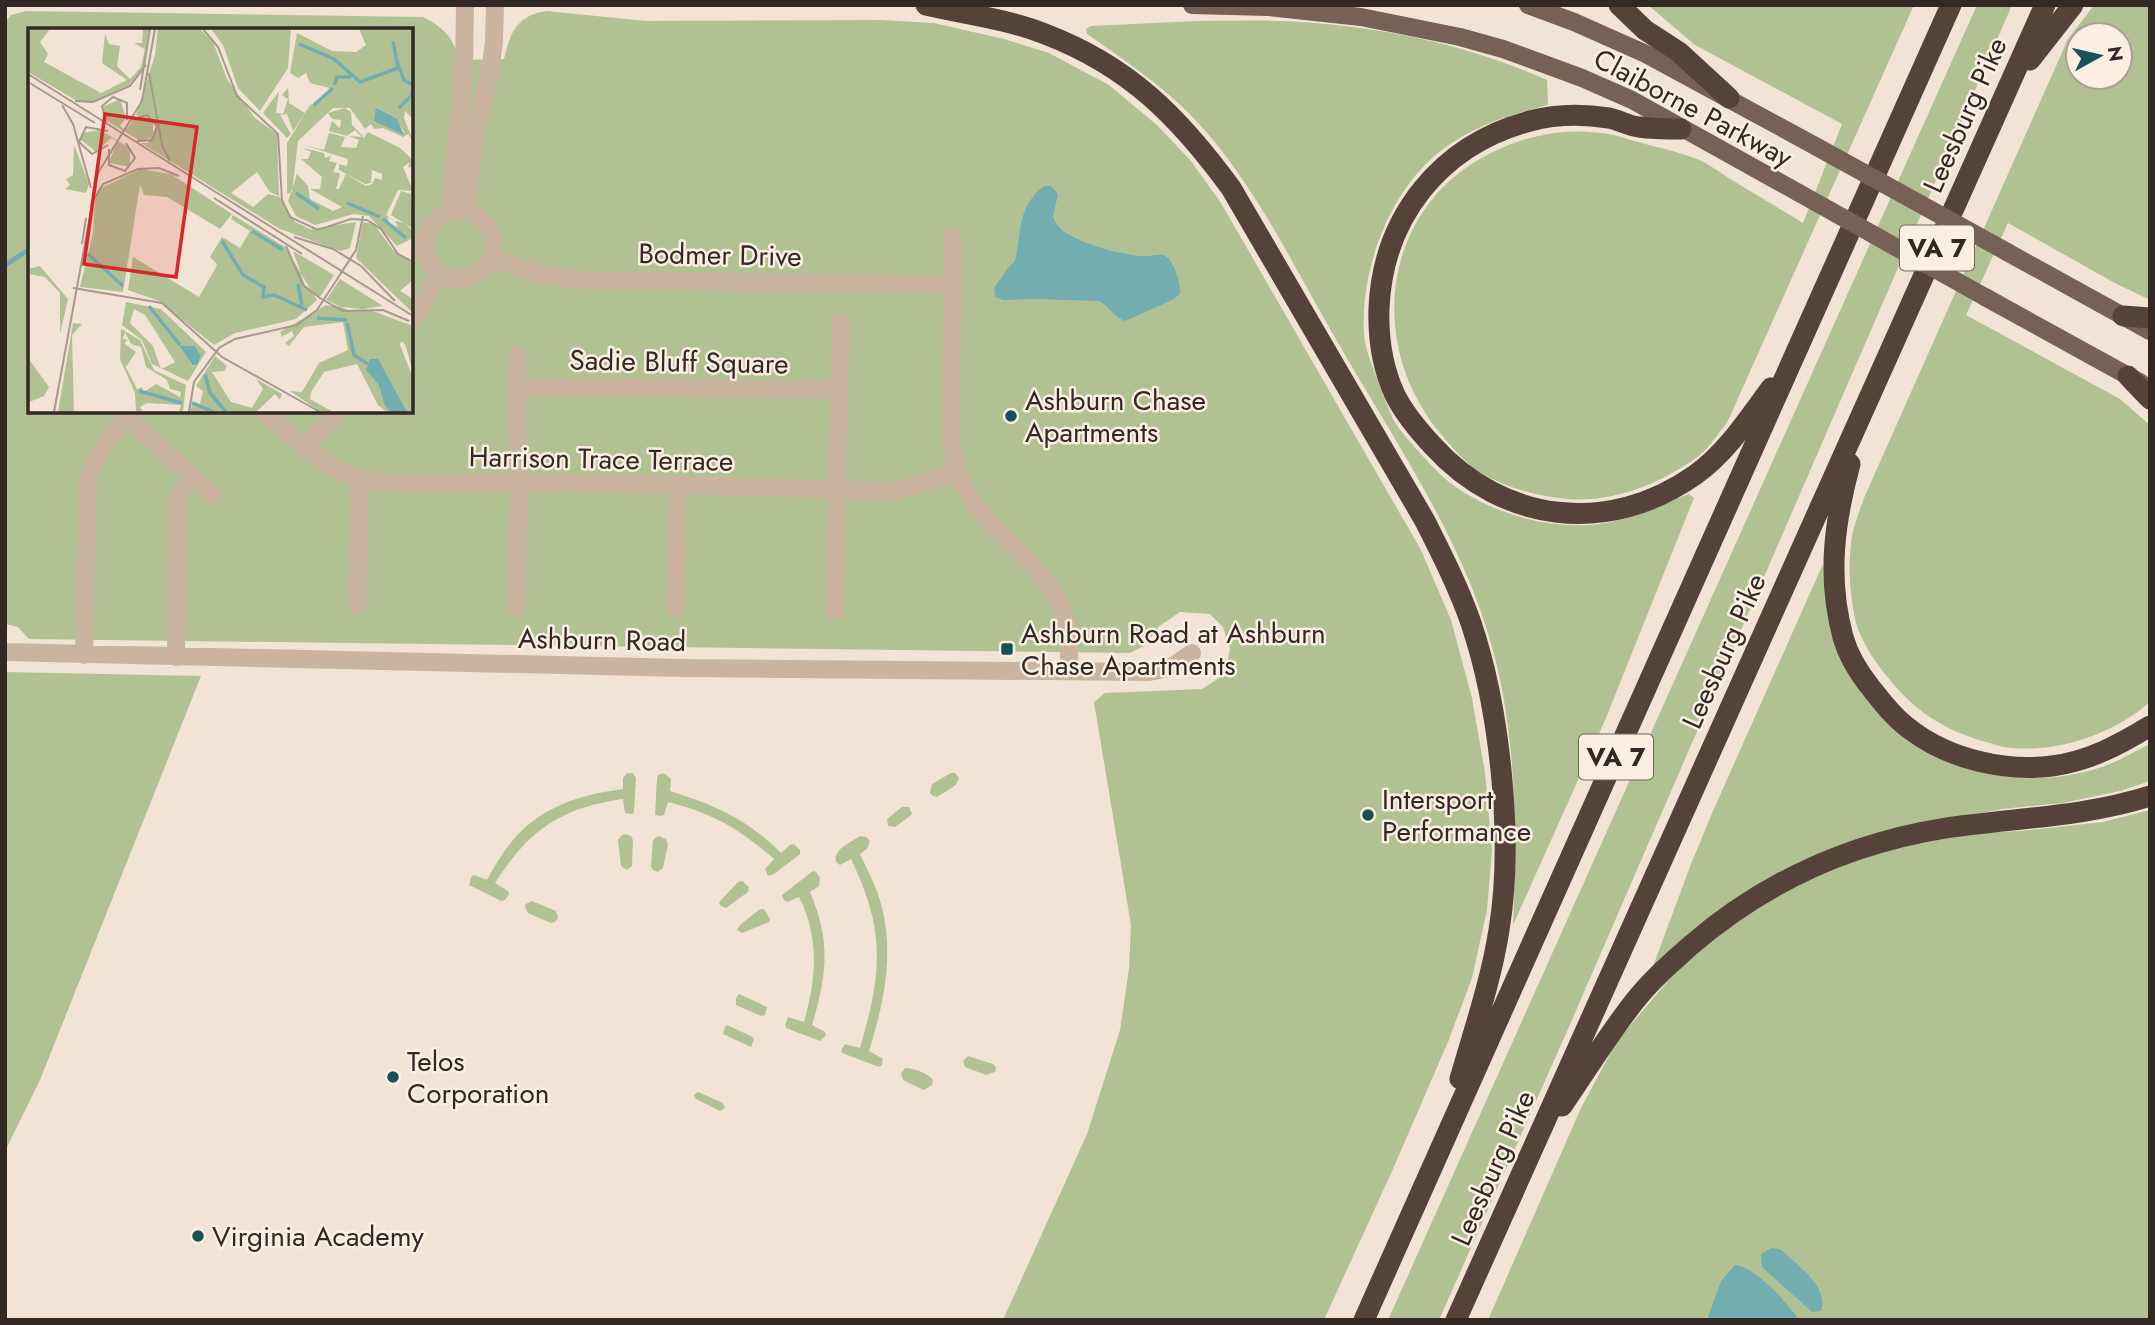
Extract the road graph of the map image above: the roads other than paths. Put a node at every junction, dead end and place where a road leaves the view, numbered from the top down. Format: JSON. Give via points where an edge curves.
{"nodes":[{"id":1,"x":465,"y":5,"type":"edge"},
{"id":2,"x":495,"y":5,"type":"edge"},
{"id":3,"x":926,"y":5,"type":"edge"},
{"id":4,"x":1192,"y":5,"type":"edge"},
{"id":5,"x":1528,"y":5,"type":"edge"},
{"id":6,"x":1619,"y":5,"type":"edge"},
{"id":7,"x":1940,"y":5,"type":"edge"},
{"id":8,"x":1951,"y":5,"type":"edge"},
{"id":9,"x":2045,"y":5,"type":"edge"},
{"id":10,"x":2073,"y":5,"type":"edge"},
{"id":11,"x":1923,"y":68,"type":"junction"},
{"id":12,"x":2006,"y":92,"type":"junction"},
{"id":13,"x":1729,"y":98,"type":"junction"},
{"id":14,"x":1681,"y":129,"type":"junction"},
{"id":15,"x":458,"y":212,"type":"junction"},
{"id":16,"x":953,"y":238,"type":"dead end"},
{"id":17,"x":491,"y":257,"type":"junction"},
{"id":18,"x":440,"y":274,"type":"junction"},
{"id":19,"x":951,"y":284,"type":"junction"},
{"id":20,"x":2123,"y":316,"type":"junction"},
{"id":21,"x":2150,"y":318,"type":"edge"},
{"id":22,"x":413,"y":320,"type":"edge"},
{"id":23,"x":841,"y":322,"type":"dead end"},
{"id":24,"x":2150,"y":331,"type":"edge"},
{"id":25,"x":1797,"y":353,"type":"junction"},
{"id":26,"x":518,"y":355,"type":"dead end"},
{"id":27,"x":2128,"y":376,"type":"junction"},
{"id":28,"x":517,"y":387,"type":"junction"},
{"id":29,"x":2150,"y":388,"type":"edge"},
{"id":30,"x":840,"y":390,"type":"junction"},
{"id":31,"x":2150,"y":399,"type":"edge"},
{"id":32,"x":1866,"y":403,"type":"junction"},
{"id":33,"x":266,"y":413,"type":"edge"},
{"id":34,"x":336,"y":413,"type":"edge"},
{"id":35,"x":130,"y":415,"type":"edge"},
{"id":36,"x":305,"y":448,"type":"junction"},
{"id":37,"x":958,"y":473,"type":"junction"},
{"id":38,"x":193,"y":477,"type":"junction"},
{"id":39,"x":359,"y":480,"type":"junction"},
{"id":40,"x":519,"y":483,"type":"junction"},
{"id":41,"x":677,"y":485,"type":"junction"},
{"id":42,"x":836,"y":488,"type":"junction"},
{"id":43,"x":214,"y":495,"type":"dead end"},
{"id":44,"x":358,"y":605,"type":"dead end"},
{"id":45,"x":517,"y":607,"type":"dead end"},
{"id":46,"x":676,"y":610,"type":"dead end"},
{"id":47,"x":834,"y":612,"type":"dead end"},
{"id":48,"x":5,"y":652,"type":"edge"},
{"id":49,"x":1192,"y":653,"type":"dead end"},
{"id":50,"x":84,"y":654,"type":"junction"},
{"id":51,"x":176,"y":657,"type":"junction"},
{"id":52,"x":1070,"y":671,"type":"junction"},
{"id":53,"x":2150,"y":726,"type":"edge"},
{"id":54,"x":2150,"y":796,"type":"edge"},
{"id":55,"x":1529,"y":1154,"type":"junction"},
{"id":56,"x":1435,"y":1162,"type":"junction"},
{"id":57,"x":1364,"y":1320,"type":"edge"},
{"id":58,"x":1456,"y":1320,"type":"edge"}],
"edges":[{"from":1,"to":15,"type":"street"},
{"from":2,"to":15,"type":"street","via":[[492,52]]},
{"from":3,"to":56,"type":"highway","via":[[1043,33],[1090,53],[1136,83],[1171,114],[1231,188],[1425,521],[1453,578],[1488,683],[1503,804],[1505,870],[1491,974]]},
{"from":4,"to":14,"type":"main road","name":"Claiborne Parkway","via":[[1312,10],[1460,37],[1582,78]]},
{"from":5,"to":13,"type":"main road","name":"Claiborne Parkway","via":[[1646,54]]},
{"from":6,"to":13,"type":"highway"},
{"from":7,"to":11,"type":"highway"},
{"from":8,"to":11,"type":"highway","name":"Leesburg Pike","number":"VA 7"},
{"from":9,"to":12,"type":"highway","name":"Leesburg Pike","number":"VA 7"},
{"from":10,"to":12,"type":"highway"},
{"from":11,"to":25,"type":"highway","name":"Leesburg Pike","number":"VA 7"},
{"from":12,"to":32,"type":"highway","name":"Leesburg Pike","number":"VA 7"},
{"from":13,"to":20,"type":"main road","name":"Claiborne Parkway","bridge":true},
{"from":14,"to":25,"type":"highway","via":[[1569,115],[1532,121],[1478,141],[1441,169],[1405,212],[1380,283],[1381,357],[1396,396],[1449,464],[1483,489],[1516,505],[1553,513],[1594,514],[1632,506],[1694,476],[1743,426]]},
{"from":14,"to":27,"type":"main road","name":"Claiborne Parkway","bridge":true},
{"from":15,"to":17,"type":"street","via":[[474,215],[487,225]]},
{"from":15,"to":18,"type":"street","via":[[436,220],[427,233],[428,257]]},
{"from":16,"to":19,"type":"street"},
{"from":17,"to":18,"type":"street","via":[[482,270],[468,278]]},
{"from":17,"to":19,"type":"street","name":"Bodmer Drive","via":[[526,271],[578,280]]},
{"from":18,"to":22,"type":"street"},
{"from":19,"to":37,"type":"street","via":[[951,444]]},
{"from":20,"to":21,"type":"highway"},
{"from":20,"to":24,"type":"main road","name":"Claiborne Parkway"},
{"from":23,"to":30,"type":"street"},
{"from":25,"to":56,"type":"highway","name":"Leesburg Pike","number":"VA 7"},
{"from":26,"to":28,"type":"street"},
{"from":27,"to":29,"type":"main road","name":"Claiborne Parkway"},
{"from":27,"to":31,"type":"highway"},
{"from":28,"to":30,"type":"street","name":"Sadie Bluff Square"},
{"from":28,"to":40,"type":"street"},
{"from":30,"to":42,"type":"street"},
{"from":32,"to":53,"type":"highway","via":[[1835,527],[1833,565],[1843,640],[1860,673],[1886,707],[1911,730],[1946,750],[1981,762],[2017,767],[2089,758]]},
{"from":32,"to":55,"type":"highway","name":"Leesburg Pike","number":"VA 7"},
{"from":33,"to":36,"type":"street","name":"Harrison Trace Terrace"},
{"from":34,"to":36,"type":"street"},
{"from":35,"to":38,"type":"street"},
{"from":35,"to":50,"type":"street","via":[[101,449],[88,481]]},
{"from":36,"to":39,"type":"street","name":"Harrison Trace Terrace"},
{"from":37,"to":42,"type":"street","name":"Harrison Trace Terrace","via":[[895,491]]},
{"from":37,"to":52,"type":"street","via":[[981,513],[1040,574],[1054,595],[1068,633]]},
{"from":38,"to":43,"type":"street"},
{"from":38,"to":51,"type":"street","via":[[177,504]]},
{"from":39,"to":40,"type":"street","name":"Harrison Trace Terrace"},
{"from":39,"to":44,"type":"street"},
{"from":40,"to":41,"type":"street","name":"Harrison Trace Terrace"},
{"from":40,"to":45,"type":"street"},
{"from":41,"to":42,"type":"street","name":"Harrison Trace Terrace"},
{"from":41,"to":46,"type":"street"},
{"from":42,"to":47,"type":"street"},
{"from":48,"to":50,"type":"street","name":"Ashburn Road"},
{"from":49,"to":52,"type":"street","name":"Ashburn Road","via":[[1170,668],[1149,672]]},
{"from":50,"to":51,"type":"street","name":"Ashburn Road"},
{"from":51,"to":52,"type":"street","name":"Ashburn Road"},
{"from":54,"to":55,"type":"highway","via":[[2099,810],[1902,836],[1837,857],[1766,890],[1706,932],[1635,1000]]},
{"from":55,"to":58,"type":"highway","name":"Leesburg Pike","number":"VA 7"},
{"from":56,"to":57,"type":"highway","name":"Leesburg Pike","number":"VA 7"}]}
